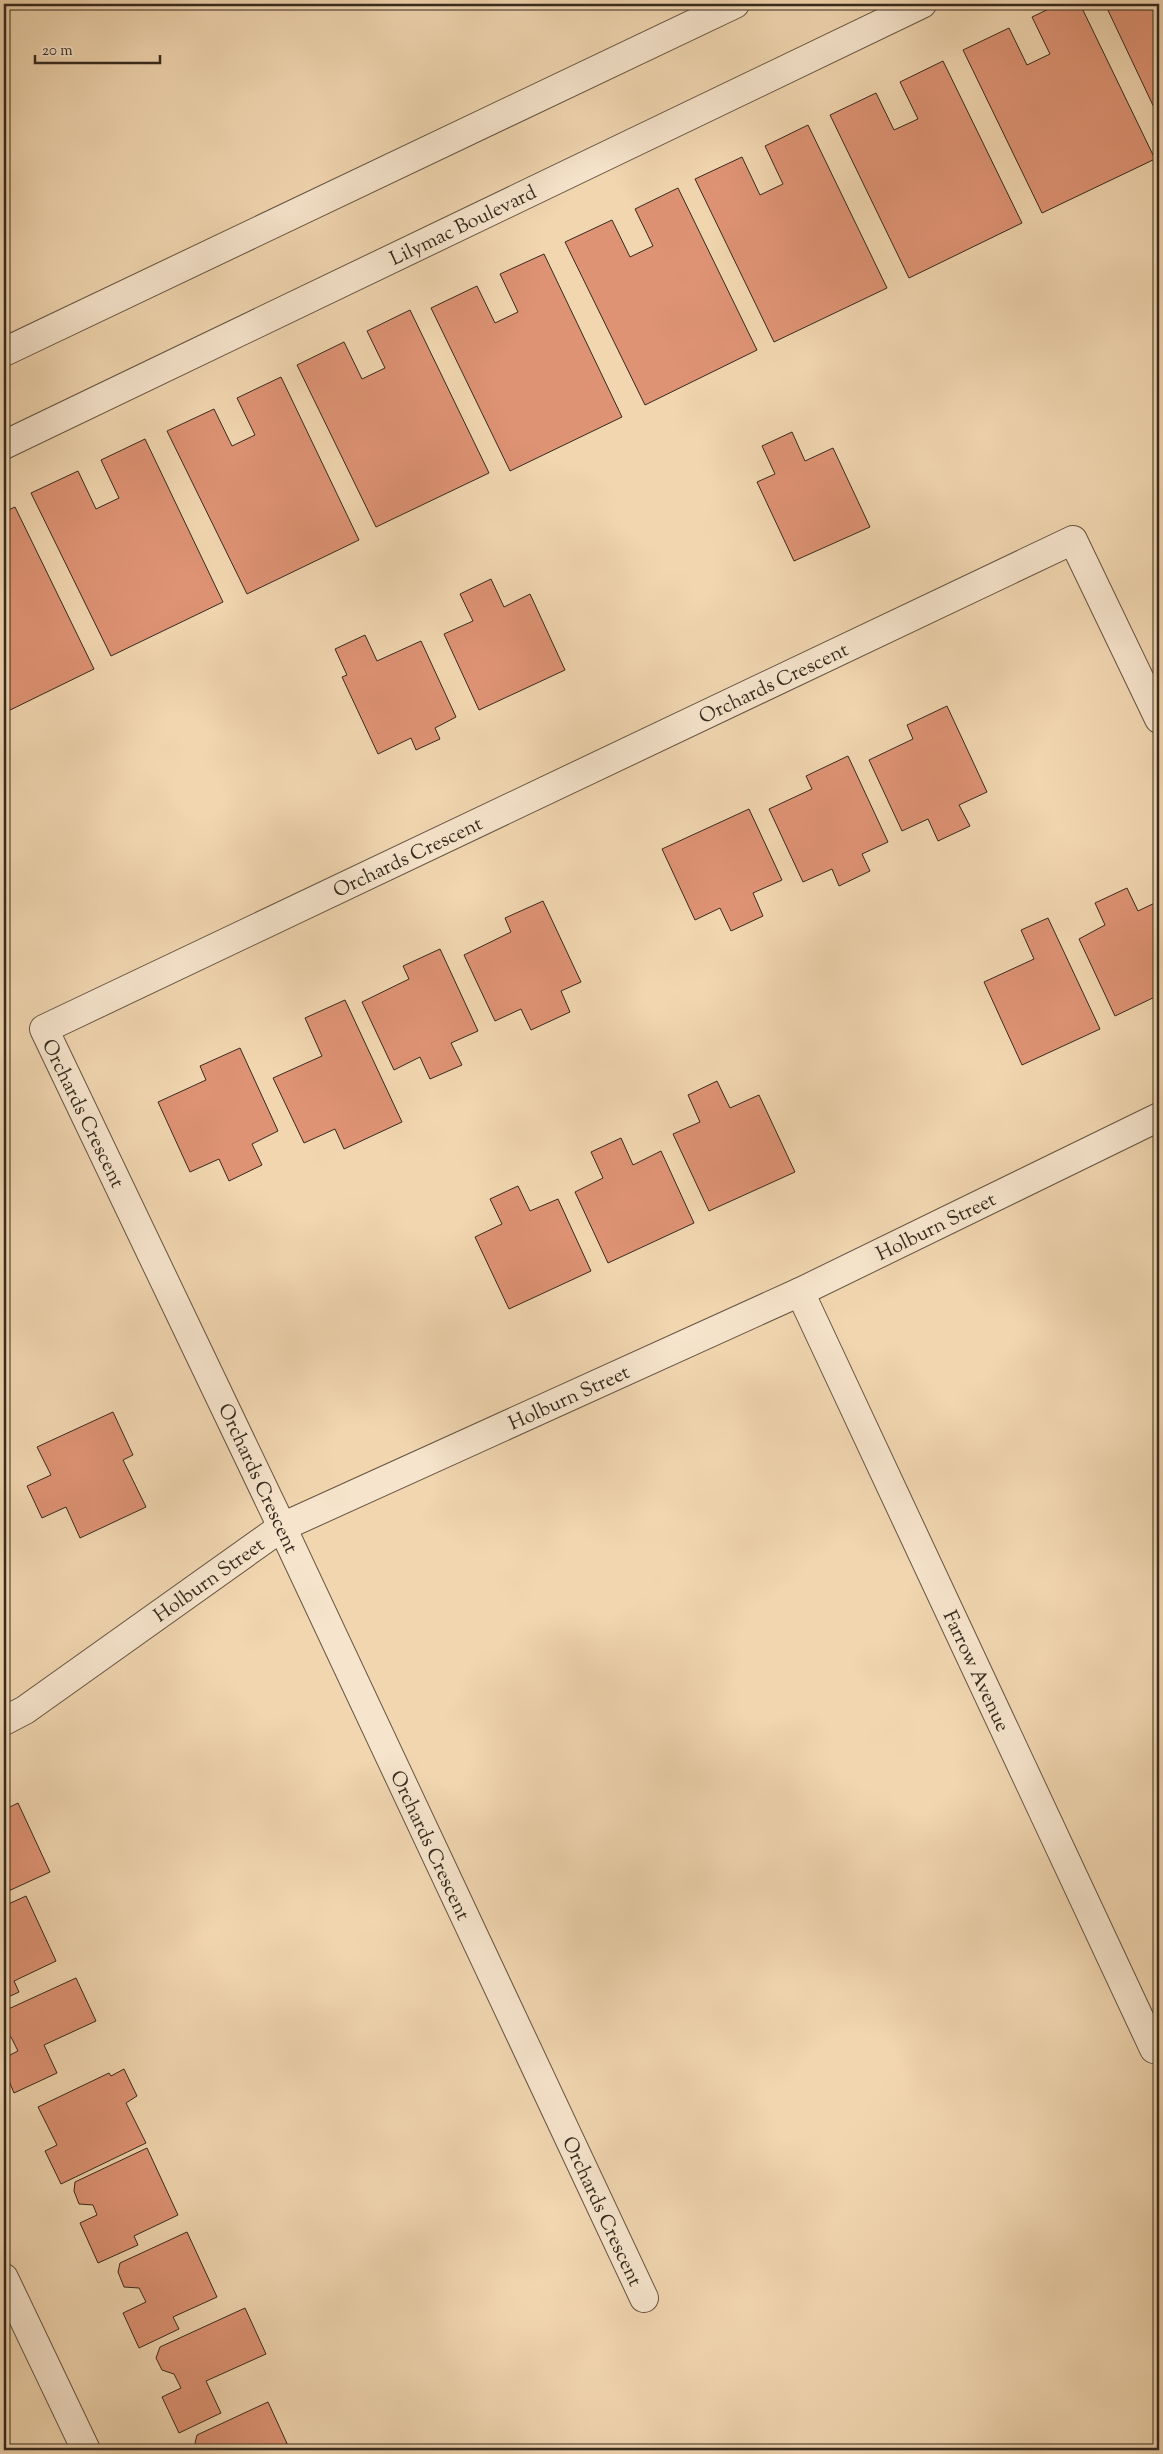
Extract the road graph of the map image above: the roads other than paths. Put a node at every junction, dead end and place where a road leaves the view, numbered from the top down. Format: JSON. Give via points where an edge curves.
{"nodes":[{"id":1,"x":735,"y":4,"type":"edge"},
{"id":2,"x":922,"y":4,"type":"edge"},
{"id":3,"x":4,"y":352,"type":"edge"},
{"id":4,"x":4,"y":444,"type":"edge"},
{"id":5,"x":1159,"y":719,"type":"edge"},
{"id":6,"x":1159,"y":1117,"type":"edge"},
{"id":7,"x":800,"y":1292,"type":"junction"},
{"id":8,"x":282,"y":1527,"type":"junction"},
{"id":9,"x":4,"y":1721,"type":"edge"},
{"id":10,"x":1154,"y":2048,"type":"dead end"},
{"id":11,"x":4,"y":2278,"type":"edge"},
{"id":12,"x":644,"y":2298,"type":"dead end"},
{"id":13,"x":86,"y":2450,"type":"edge"}],
"edges":[{"from":1,"to":3,"type":"street"},
{"from":2,"to":4,"type":"street","name":"Lilymac Boulevard"},
{"from":5,"to":8,"type":"street","name":"Orchards Crescent","via":[[1072,540],[44,1029]]},
{"from":6,"to":7,"type":"street","name":"Holburn Street"},
{"from":7,"to":8,"type":"street","name":"Holburn Street"},
{"from":7,"to":10,"type":"street","name":"Farrow Avenue"},
{"from":8,"to":9,"type":"street","name":"Holburn Street","via":[[25,1710]]},
{"from":8,"to":12,"type":"street","name":"Orchards Crescent"},
{"from":11,"to":13,"type":"street"}]}
